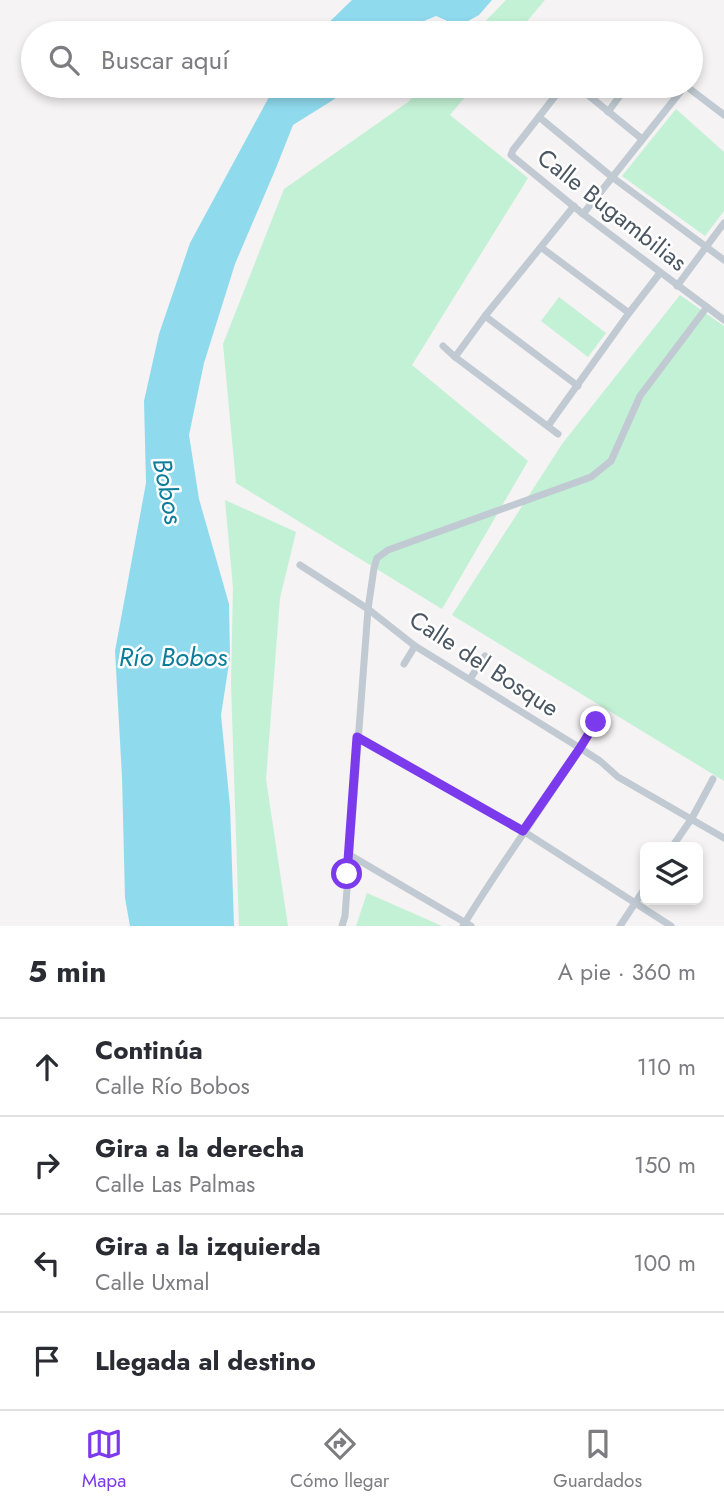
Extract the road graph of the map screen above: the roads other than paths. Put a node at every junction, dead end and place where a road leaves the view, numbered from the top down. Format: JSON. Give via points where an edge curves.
{"nodes":[{"id":1,"x":554,"y":98,"type":"edge"},
{"id":2,"x":591,"y":98,"type":"edge"},
{"id":3,"x":618,"y":98,"type":"edge"},
{"id":4,"x":675,"y":98,"type":"edge"},
{"id":5,"x":702,"y":98,"type":"edge"},
{"id":6,"x":724,"y":101,"type":"edge"},
{"id":7,"x":716,"y":108,"type":"junction"},
{"id":8,"x":608,"y":112,"type":"junction"},
{"id":9,"x":724,"y":115,"type":"edge"},
{"id":10,"x":539,"y":117,"type":"junction"},
{"id":11,"x":642,"y":139,"type":"junction"},
{"id":12,"x":612,"y":177,"type":"junction"},
{"id":13,"x":574,"y":206,"type":"junction"},
{"id":14,"x":583,"y":214,"type":"junction"},
{"id":15,"x":724,"y":223,"type":"edge"},
{"id":16,"x":542,"y":247,"type":"junction"},
{"id":17,"x":706,"y":247,"type":"junction"},
{"id":18,"x":724,"y":260,"type":"edge"},
{"id":19,"x":660,"y":273,"type":"junction"},
{"id":20,"x":677,"y":286,"type":"junction"},
{"id":21,"x":707,"y":307,"type":"junction"},
{"id":22,"x":629,"y":313,"type":"junction"},
{"id":23,"x":485,"y":316,"type":"junction"},
{"id":24,"x":724,"y":320,"type":"edge"},
{"id":25,"x":443,"y":346,"type":"dead end"},
{"id":26,"x":455,"y":357,"type":"junction"},
{"id":27,"x":578,"y":386,"type":"junction"},
{"id":28,"x":548,"y":426,"type":"junction"},
{"id":29,"x":558,"y":434,"type":"dead end"},
{"id":30,"x":300,"y":565,"type":"dead end"},
{"id":31,"x":368,"y":609,"type":"junction"},
{"id":32,"x":415,"y":646,"type":"junction"},
{"id":33,"x":485,"y":656,"type":"dead end"},
{"id":34,"x":404,"y":664,"type":"dead end"},
{"id":35,"x":470,"y":679,"type":"junction"},
{"id":36,"x":596,"y":722,"type":"dead end"},
{"id":37,"x":357,"y":737,"type":"junction"},
{"id":38,"x":580,"y":748,"type":"junction"},
{"id":39,"x":713,"y":779,"type":"dead end"},
{"id":40,"x":692,"y":818,"type":"junction"},
{"id":41,"x":523,"y":831,"type":"junction"},
{"id":42,"x":724,"y":838,"type":"edge"},
{"id":43,"x":675,"y":842,"type":"edge"},
{"id":44,"x":348,"y":854,"type":"junction"},
{"id":45,"x":640,"y":896,"type":"edge"},
{"id":46,"x":635,"y":903,"type":"junction"},
{"id":47,"x":466,"y":925,"type":"edge"},
{"id":48,"x":342,"y":926,"type":"edge"},
{"id":49,"x":620,"y":926,"type":"edge"},
{"id":50,"x":671,"y":926,"type":"edge"}],
"edges":[{"from":1,"to":10,"type":"street"},
{"from":2,"to":8,"type":"street"},
{"from":3,"to":8,"type":"street"},
{"from":4,"to":11,"type":"street"},
{"from":5,"to":7,"type":"street"},
{"from":6,"to":7,"type":"street"},
{"from":7,"to":9,"type":"street"},
{"from":8,"to":11,"type":"street"},
{"from":10,"to":12,"type":"street"},
{"from":10,"to":13,"type":"street","name":"Calle Bugambilias","via":[[511,155]]},
{"from":11,"to":12,"type":"street"},
{"from":12,"to":14,"type":"street"},
{"from":12,"to":17,"type":"street"},
{"from":13,"to":14,"type":"street","name":"Calle Bugambilias"},
{"from":13,"to":16,"type":"street"},
{"from":14,"to":19,"type":"street","name":"Calle Bugambilias"},
{"from":15,"to":17,"type":"street"},
{"from":16,"to":22,"type":"street"},
{"from":16,"to":23,"type":"street"},
{"from":17,"to":18,"type":"street"},
{"from":17,"to":20,"type":"street"},
{"from":19,"to":20,"type":"street","name":"Calle Bugambilias"},
{"from":19,"to":22,"type":"street"},
{"from":20,"to":21,"type":"street","name":"Calle Bugambilias"},
{"from":21,"to":24,"type":"street","name":"Calle Bugambilias"},
{"from":21,"to":31,"type":"street","via":[[640,396],[611,461],[591,477],[388,550],[377,558]]},
{"from":22,"to":27,"type":"street"},
{"from":23,"to":26,"type":"street"},
{"from":23,"to":27,"type":"street"},
{"from":25,"to":26,"type":"street"},
{"from":26,"to":28,"type":"street"},
{"from":27,"to":28,"type":"street"},
{"from":28,"to":29,"type":"street"},
{"from":30,"to":31,"type":"street","name":"Calle del Bosque"},
{"from":31,"to":32,"type":"street","name":"Calle del Bosque"},
{"from":31,"to":37,"type":"street"},
{"from":32,"to":34,"type":"street"},
{"from":32,"to":35,"type":"street","name":"Calle del Bosque"},
{"from":33,"to":35,"type":"street"},
{"from":35,"to":38,"type":"street","name":"Calle del Bosque"},
{"from":36,"to":38,"type":"street"},
{"from":37,"to":41,"type":"street"},
{"from":37,"to":44,"type":"street"},
{"from":38,"to":40,"type":"street","name":"Calle del Bosque","via":[[618,777]]},
{"from":38,"to":41,"type":"street"},
{"from":39,"to":40,"type":"street"},
{"from":40,"to":42,"type":"street","name":"Calle del Bosque"},
{"from":40,"to":43,"type":"street"},
{"from":41,"to":46,"type":"street"},
{"from":41,"to":47,"type":"street"},
{"from":44,"to":47,"type":"street"},
{"from":44,"to":48,"type":"street"},
{"from":45,"to":46,"type":"street"},
{"from":46,"to":49,"type":"street"},
{"from":46,"to":50,"type":"street"}]}
